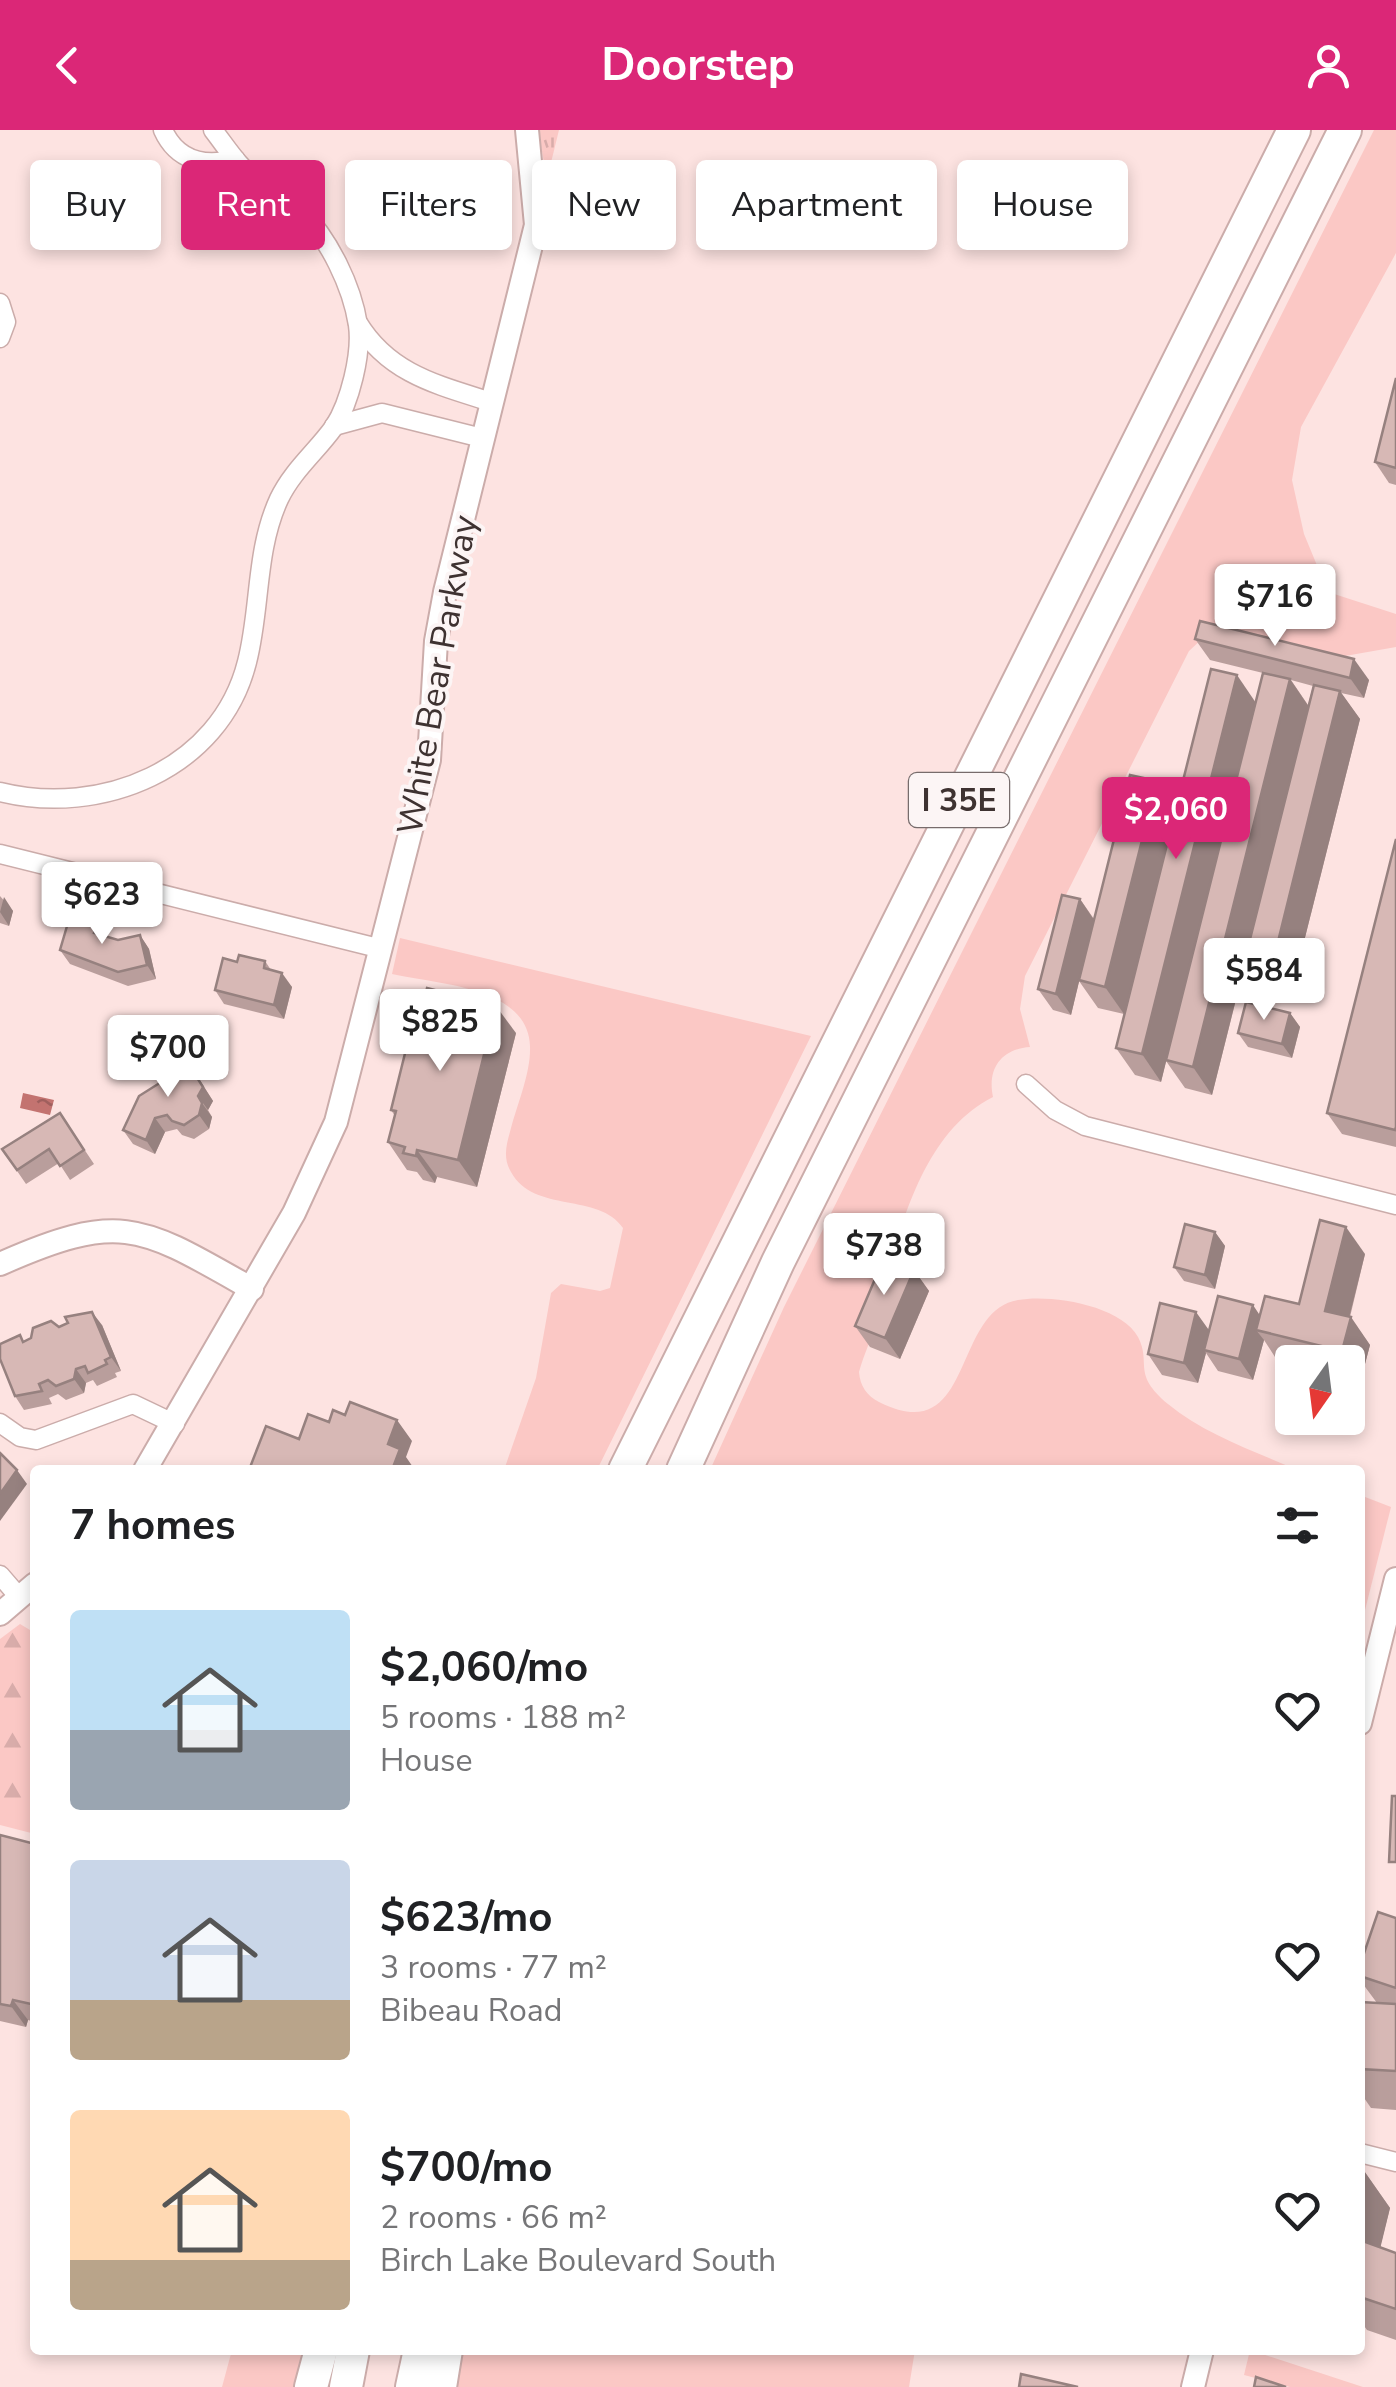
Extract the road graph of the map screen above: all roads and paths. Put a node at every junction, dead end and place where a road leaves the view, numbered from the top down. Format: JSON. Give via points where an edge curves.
{"nodes":[{"id":1,"x":163,"y":130,"type":"edge"},
{"id":2,"x":213,"y":130,"type":"edge"},
{"id":3,"x":527,"y":130,"type":"edge"},
{"id":4,"x":1294,"y":130,"type":"edge"},
{"id":5,"x":1344,"y":130,"type":"edge"},
{"id":6,"x":235,"y":159,"type":"junction"},
{"id":7,"x":0,"y":303,"type":"edge"},
{"id":8,"x":358,"y":322,"type":"junction"},
{"id":9,"x":0,"y":338,"type":"edge"},
{"id":10,"x":491,"y":402,"type":"junction"},
{"id":11,"x":334,"y":426,"type":"junction"},
{"id":12,"x":482,"y":438,"type":"junction"},
{"id":13,"x":0,"y":792,"type":"edge"},
{"id":14,"x":0,"y":854,"type":"edge"},
{"id":15,"x":382,"y":949,"type":"junction"},
{"id":16,"x":1026,"y":1084,"type":"dead end"},
{"id":17,"x":1396,"y":1205,"type":"edge"},
{"id":18,"x":0,"y":1264,"type":"edge"},
{"id":19,"x":252,"y":1289,"type":"junction"},
{"id":20,"x":0,"y":1423,"type":"edge"},
{"id":21,"x":175,"y":1424,"type":"junction"},
{"id":22,"x":148,"y":1465,"type":"edge"},
{"id":23,"x":627,"y":1465,"type":"edge"},
{"id":24,"x":684,"y":1465,"type":"edge"},
{"id":25,"x":0,"y":1575,"type":"edge"},
{"id":26,"x":1396,"y":1579,"type":"edge"},
{"id":27,"x":27,"y":1591,"type":"edge"},
{"id":28,"x":0,"y":1614,"type":"edge"},
{"id":29,"x":1365,"y":1703,"type":"edge"},
{"id":30,"x":1365,"y":2154,"type":"edge"},
{"id":31,"x":1396,"y":2162,"type":"edge"},
{"id":32,"x":319,"y":2355,"type":"edge"},
{"id":33,"x":352,"y":2355,"type":"edge"},
{"id":34,"x":419,"y":2355,"type":"edge"},
{"id":35,"x":445,"y":2355,"type":"edge"},
{"id":36,"x":1201,"y":2355,"type":"edge"},
{"id":37,"x":311,"y":2387,"type":"edge"},
{"id":38,"x":346,"y":2387,"type":"edge"},
{"id":39,"x":412,"y":2387,"type":"edge"},
{"id":40,"x":440,"y":2387,"type":"edge"},
{"id":41,"x":1193,"y":2387,"type":"edge"}],
"edges":[{"from":1,"to":6,"type":"street","via":[[188,158],[218,164]]},
{"from":2,"to":6,"type":"street"},
{"from":3,"to":10,"type":"street","name":"White Bear Parkway","via":[[536,225]]},
{"from":4,"to":23,"type":"highway","number":"I 35E"},
{"from":5,"to":24,"type":"highway","number":"I 35E","via":[[778,1262]]},
{"from":6,"to":8,"type":"street","via":[[316,229],[346,282]]},
{"from":7,"to":9,"type":"street","via":[[6,322]]},
{"from":8,"to":10,"type":"street","via":[[377,350],[405,372]]},
{"from":8,"to":11,"type":"street","via":[[358,348]]},
{"from":10,"to":12,"type":"street","name":"White Bear Parkway"},
{"from":11,"to":12,"type":"street","via":[[382,413]]},
{"from":11,"to":13,"type":"street","via":[[278,501],[260,563],[248,660],[225,713],[206,737],[169,766],[94,798],[35,800]]},
{"from":12,"to":15,"type":"street","name":"White Bear Parkway","via":[[436,641],[429,760]]},
{"from":14,"to":15,"type":"street"},
{"from":15,"to":19,"type":"street","name":"White Bear Parkway","via":[[329,1140]]},
{"from":16,"to":17,"type":"street","via":[[1084,1126]]},
{"from":18,"to":19,"type":"street","via":[[66,1236],[119,1228],[170,1242]]},
{"from":19,"to":21,"type":"street","name":"White Bear Parkway"},
{"from":20,"to":21,"type":"street","via":[[36,1440],[136,1404]]},
{"from":21,"to":22,"type":"street","name":"White Bear Parkway"},
{"from":25,"to":27,"type":"street"},
{"from":26,"to":29,"type":"street"},
{"from":27,"to":28,"type":"street"},
{"from":30,"to":31,"type":"street"},
{"from":32,"to":37,"type":"highway"},
{"from":33,"to":38,"type":"highway"},
{"from":34,"to":39,"type":"highway"},
{"from":35,"to":40,"type":"highway"},
{"from":36,"to":41,"type":"street"}]}
